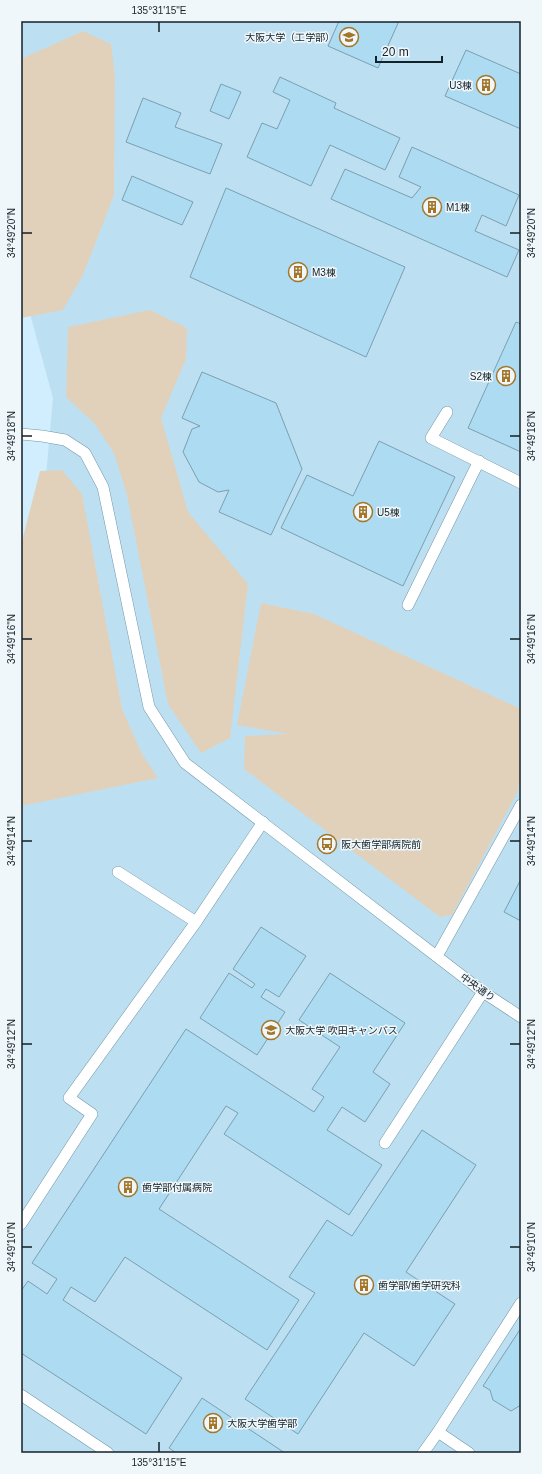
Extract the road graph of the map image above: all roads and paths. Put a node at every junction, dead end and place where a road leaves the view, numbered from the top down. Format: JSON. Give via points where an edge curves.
{"nodes":[{"id":1,"x":447,"y":412,"type":"dead end"},
{"id":2,"x":21,"y":434,"type":"edge"},
{"id":3,"x":479,"y":461,"type":"junction"},
{"id":4,"x":521,"y":482,"type":"edge"},
{"id":5,"x":408,"y":605,"type":"dead end"},
{"id":6,"x":521,"y":805,"type":"edge"},
{"id":7,"x":263,"y":822,"type":"junction"},
{"id":8,"x":118,"y":872,"type":"dead end"},
{"id":9,"x":196,"y":922,"type":"junction"},
{"id":10,"x":437,"y":956,"type":"junction"},
{"id":11,"x":483,"y":992,"type":"junction"},
{"id":12,"x":521,"y":1017,"type":"edge"},
{"id":13,"x":385,"y":1143,"type":"dead end"},
{"id":14,"x":21,"y":1224,"type":"edge"},
{"id":15,"x":521,"y":1303,"type":"edge"},
{"id":16,"x":21,"y":1396,"type":"edge"},
{"id":17,"x":438,"y":1432,"type":"junction"},
{"id":18,"x":108,"y":1453,"type":"edge"},
{"id":19,"x":423,"y":1453,"type":"edge"},
{"id":20,"x":469,"y":1453,"type":"edge"}],
"edges":[{"from":1,"to":3,"type":"lane","via":[[431,438]]},
{"from":2,"to":7,"type":"lane","name":"中央通り","via":[[64,440],[85,453],[103,487],[149,707],[185,763]]},
{"from":3,"to":4,"type":"lane"},
{"from":3,"to":5,"type":"lane"},
{"from":6,"to":10,"type":"lane"},
{"from":7,"to":9,"type":"lane"},
{"from":7,"to":10,"type":"lane","name":"中央通り"},
{"from":8,"to":9,"type":"lane"},
{"from":9,"to":14,"type":"lane","via":[[69,1098],[92,1114]]},
{"from":10,"to":11,"type":"lane","name":"中央通り"},
{"from":11,"to":12,"type":"lane","name":"中央通り"},
{"from":11,"to":13,"type":"lane"},
{"from":15,"to":17,"type":"lane"},
{"from":16,"to":18,"type":"lane"},
{"from":17,"to":19,"type":"lane"},
{"from":17,"to":20,"type":"lane"}]}
